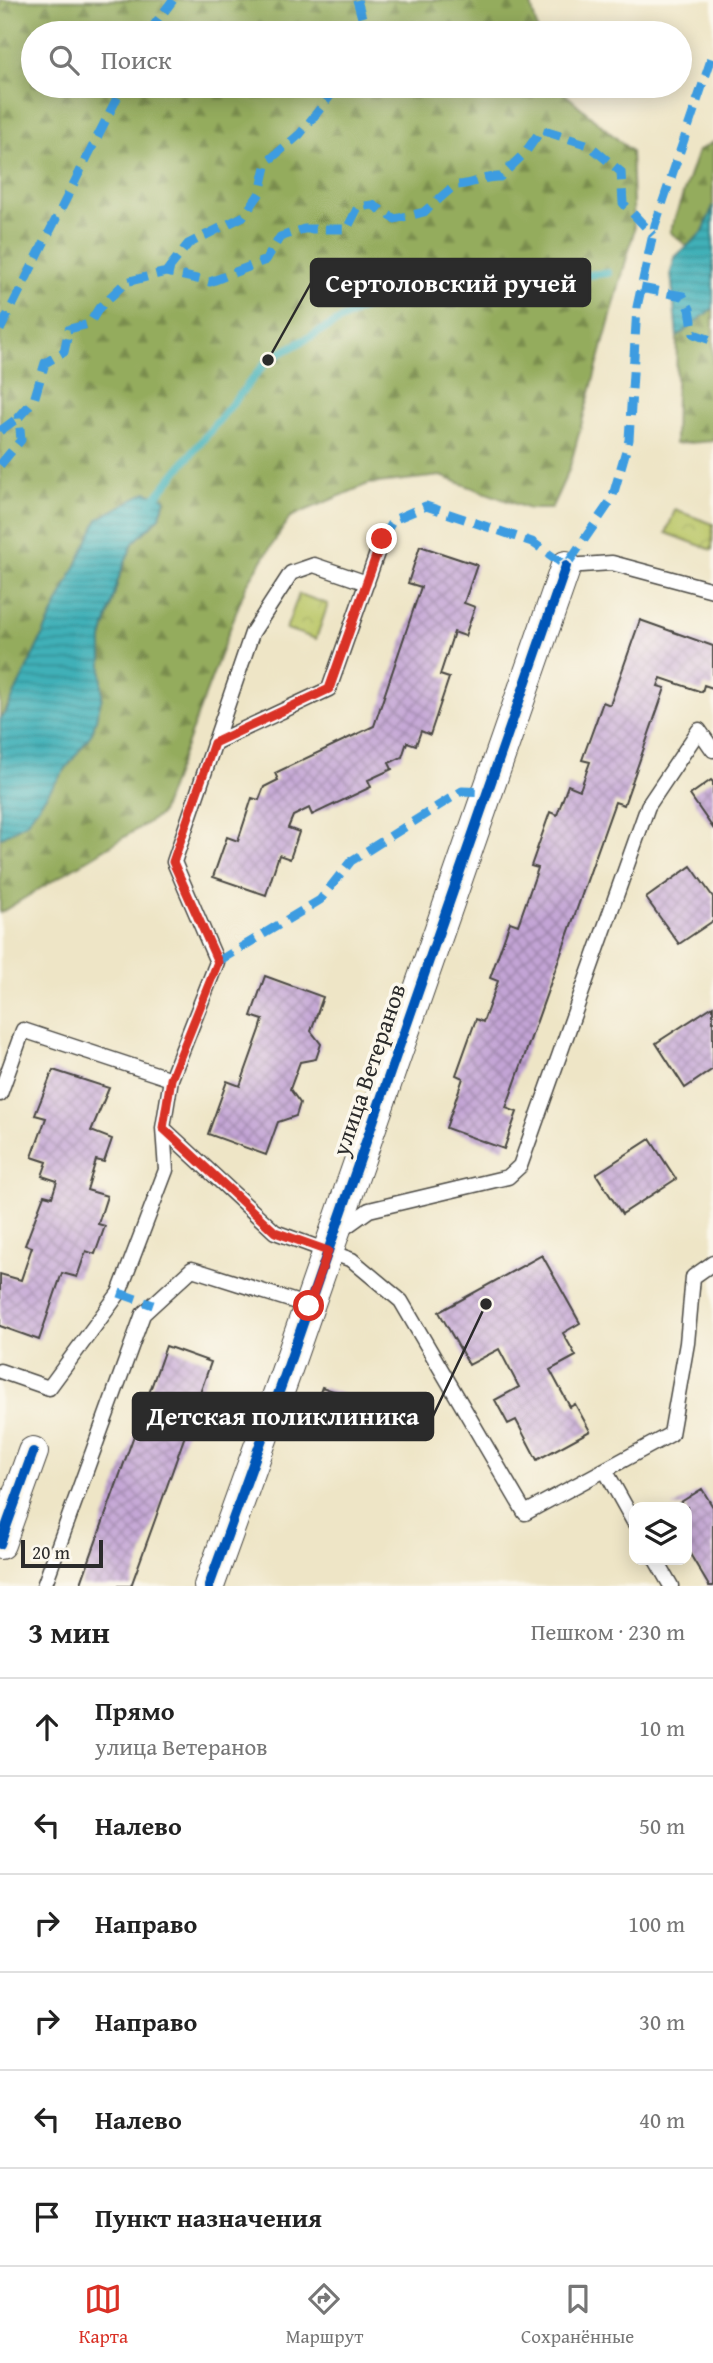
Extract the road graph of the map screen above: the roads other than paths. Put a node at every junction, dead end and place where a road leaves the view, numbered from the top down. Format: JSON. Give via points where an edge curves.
{"nodes":[{"id":1,"x":382,"y":539,"type":"dead end"},
{"id":2,"x":566,"y":566,"type":"joint"},
{"id":3,"x":367,"y":583,"type":"junction"},
{"id":4,"x":713,"y":590,"type":"edge"},
{"id":5,"x":214,"y":743,"type":"junction"},
{"id":6,"x":713,"y":751,"type":"edge"},
{"id":7,"x":171,"y":1079,"type":"junction"},
{"id":8,"x":0,"y":1094,"type":"edge"},
{"id":9,"x":163,"y":1128,"type":"junction"},
{"id":10,"x":331,"y":1243,"type":"junction"},
{"id":11,"x":713,"y":1263,"type":"edge"},
{"id":12,"x":309,"y":1306,"type":"junction"},
{"id":13,"x":0,"y":1371,"type":"edge"},
{"id":14,"x":33,"y":1452,"type":"dead end"},
{"id":15,"x":605,"y":1470,"type":"junction"},
{"id":16,"x":629,"y":1513,"type":"edge"},
{"id":17,"x":0,"y":1544,"type":"edge"},
{"id":18,"x":659,"y":1565,"type":"edge"},
{"id":19,"x":44,"y":1586,"type":"edge"},
{"id":20,"x":209,"y":1586,"type":"edge"},
{"id":21,"x":671,"y":1586,"type":"edge"}],
"edges":[{"from":1,"to":3,"type":"lane"},
{"from":2,"to":4,"type":"lane","via":[[612,563]]},
{"from":2,"to":10,"type":"street","name":"улица Ветеранов"},
{"from":3,"to":5,"type":"lane","via":[[329,689]]},
{"from":3,"to":5,"type":"lane","via":[[314,565],[291,573],[252,633]]},
{"from":5,"to":7,"type":"lane","via":[[173,862],[218,962]]},
{"from":6,"to":10,"type":"lane","via":[[699,730],[648,806],[520,1166],[508,1177],[369,1210]]},
{"from":7,"to":8,"type":"lane","via":[[23,1030]]},
{"from":7,"to":9,"type":"lane"},
{"from":9,"to":10,"type":"lane","via":[[275,1232]]},
{"from":9,"to":13,"type":"lane","via":[[166,1170],[119,1293],[49,1388]]},
{"from":10,"to":12,"type":"street","name":"улица Ветеранов"},
{"from":10,"to":15,"type":"lane","via":[[401,1301],[525,1513]]},
{"from":11,"to":15,"type":"lane","via":[[692,1278],[687,1343],[671,1434]]},
{"from":12,"to":19,"type":"lane","via":[[192,1269],[143,1314]]},
{"from":12,"to":20,"type":"street","name":"улица Ветеранов"},
{"from":14,"to":17,"type":"street"},
{"from":15,"to":16,"type":"lane"},
{"from":18,"to":21,"type":"lane"}]}
